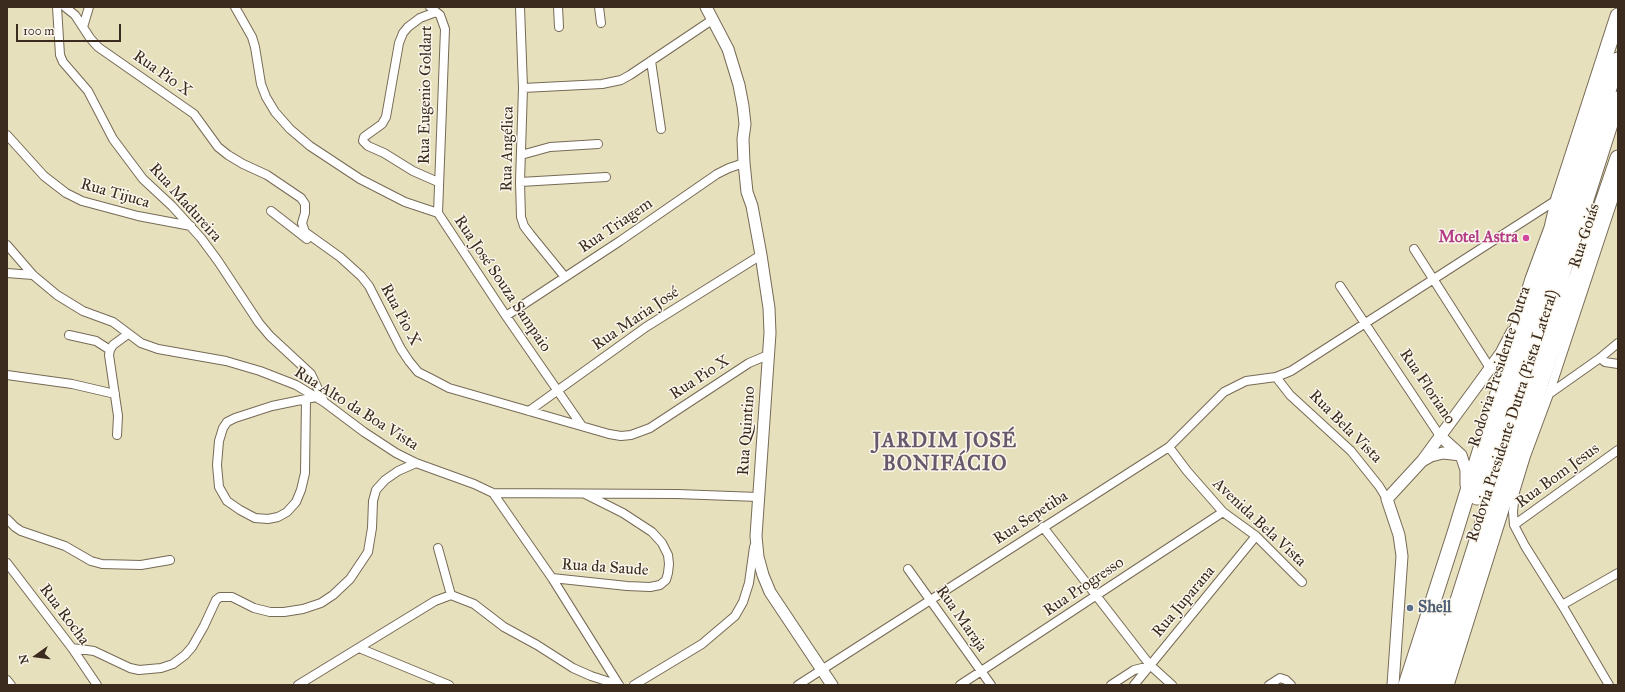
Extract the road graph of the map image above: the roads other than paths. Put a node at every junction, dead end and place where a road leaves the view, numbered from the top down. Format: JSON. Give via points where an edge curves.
{"nodes":[{"id":1,"x":57,"y":7,"type":"edge"},
{"id":2,"x":65,"y":7,"type":"edge"},
{"id":3,"x":89,"y":7,"type":"edge"},
{"id":4,"x":235,"y":7,"type":"edge"},
{"id":5,"x":520,"y":7,"type":"edge"},
{"id":6,"x":558,"y":7,"type":"edge"},
{"id":7,"x":599,"y":7,"type":"edge"},
{"id":8,"x":706,"y":7,"type":"edge"},
{"id":9,"x":433,"y":9,"type":"edge"},
{"id":10,"x":1618,"y":16,"type":"edge"},
{"id":11,"x":712,"y":20,"type":"junction"},
{"id":12,"x":601,"y":24,"type":"dead end"},
{"id":13,"x":82,"y":27,"type":"junction"},
{"id":14,"x":559,"y":27,"type":"dead end"},
{"id":15,"x":1618,"y":60,"type":"edge"},
{"id":16,"x":651,"y":61,"type":"junction"},
{"id":17,"x":523,"y":88,"type":"junction"},
{"id":18,"x":1618,"y":99,"type":"edge"},
{"id":19,"x":661,"y":129,"type":"dead end"},
{"id":20,"x":7,"y":135,"type":"edge"},
{"id":21,"x":598,"y":144,"type":"dead end"},
{"id":22,"x":521,"y":155,"type":"junction"},
{"id":23,"x":1618,"y":158,"type":"edge"},
{"id":24,"x":744,"y":163,"type":"junction"},
{"id":25,"x":606,"y":177,"type":"dead end"},
{"id":26,"x":438,"y":182,"type":"junction"},
{"id":27,"x":520,"y":182,"type":"junction"},
{"id":28,"x":1614,"y":196,"type":"edge"},
{"id":29,"x":1559,"y":198,"type":"junction"},
{"id":30,"x":271,"y":211,"type":"dead end"},
{"id":31,"x":438,"y":213,"type":"junction"},
{"id":32,"x":191,"y":226,"type":"junction"},
{"id":33,"x":1552,"y":228,"type":"junction"},
{"id":34,"x":319,"y":242,"type":"junction"},
{"id":35,"x":7,"y":245,"type":"edge"},
{"id":36,"x":1414,"y":249,"type":"dead end"},
{"id":37,"x":761,"y":254,"type":"junction"},
{"id":38,"x":7,"y":274,"type":"edge"},
{"id":39,"x":33,"y":274,"type":"junction"},
{"id":40,"x":565,"y":277,"type":"junction"},
{"id":41,"x":1434,"y":279,"type":"junction"},
{"id":42,"x":1340,"y":286,"type":"dead end"},
{"id":43,"x":1526,"y":304,"type":"junction"},
{"id":44,"x":506,"y":316,"type":"junction"},
{"id":45,"x":1364,"y":323,"type":"junction"},
{"id":46,"x":128,"y":334,"type":"junction"},
{"id":47,"x":69,"y":335,"type":"dead end"},
{"id":48,"x":1618,"y":343,"type":"edge"},
{"id":49,"x":110,"y":350,"type":"junction"},
{"id":50,"x":768,"y":355,"type":"junction"},
{"id":51,"x":1600,"y":358,"type":"junction"},
{"id":52,"x":1618,"y":364,"type":"edge"},
{"id":53,"x":1490,"y":368,"type":"junction"},
{"id":54,"x":7,"y":375,"type":"edge"},
{"id":55,"x":1276,"y":377,"type":"junction"},
{"id":56,"x":1513,"y":385,"type":"junction"},
{"id":57,"x":557,"y":390,"type":"junction"},
{"id":58,"x":115,"y":394,"type":"junction"},
{"id":59,"x":1549,"y":394,"type":"junction"},
{"id":60,"x":316,"y":397,"type":"junction"},
{"id":61,"x":306,"y":399,"type":"junction"},
{"id":62,"x":324,"y":402,"type":"junction"},
{"id":63,"x":529,"y":411,"type":"junction"},
{"id":64,"x":582,"y":426,"type":"junction"},
{"id":65,"x":117,"y":435,"type":"dead end"},
{"id":66,"x":1440,"y":436,"type":"junction"},
{"id":67,"x":1169,"y":446,"type":"junction"},
{"id":68,"x":1618,"y":450,"type":"edge"},
{"id":69,"x":1461,"y":455,"type":"junction"},
{"id":70,"x":1422,"y":461,"type":"junction"},
{"id":71,"x":416,"y":463,"type":"junction"},
{"id":72,"x":493,"y":493,"type":"junction"},
{"id":73,"x":583,"y":493,"type":"junction"},
{"id":74,"x":758,"y":497,"type":"junction"},
{"id":75,"x":1387,"y":499,"type":"junction"},
{"id":76,"x":1463,"y":509,"type":"junction"},
{"id":77,"x":1223,"y":512,"type":"junction"},
{"id":78,"x":7,"y":519,"type":"edge"},
{"id":79,"x":1514,"y":525,"type":"junction"},
{"id":80,"x":1043,"y":526,"type":"junction"},
{"id":81,"x":756,"y":536,"type":"junction"},
{"id":82,"x":1256,"y":536,"type":"junction"},
{"id":83,"x":438,"y":548,"type":"dead end"},
{"id":84,"x":170,"y":560,"type":"dead end"},
{"id":85,"x":7,"y":563,"type":"edge"},
{"id":86,"x":908,"y":569,"type":"dead end"},
{"id":87,"x":1618,"y":573,"type":"edge"},
{"id":88,"x":552,"y":578,"type":"junction"},
{"id":89,"x":1302,"y":582,"type":"dead end"},
{"id":90,"x":451,"y":595,"type":"junction"},
{"id":91,"x":1096,"y":596,"type":"junction"},
{"id":92,"x":930,"y":600,"type":"junction"},
{"id":93,"x":1562,"y":605,"type":"junction"},
{"id":94,"x":72,"y":648,"type":"junction"},
{"id":95,"x":359,"y":648,"type":"junction"},
{"id":96,"x":1148,"y":666,"type":"junction"},
{"id":97,"x":823,"y":670,"type":"junction"},
{"id":98,"x":981,"y":672,"type":"junction"},
{"id":99,"x":7,"y":680,"type":"edge"},
{"id":100,"x":1271,"y":684,"type":"edge"},
{"id":101,"x":11,"y":685,"type":"edge"},
{"id":102,"x":97,"y":685,"type":"edge"},
{"id":103,"x":298,"y":685,"type":"edge"},
{"id":104,"x":449,"y":685,"type":"edge"},
{"id":105,"x":619,"y":685,"type":"edge"},
{"id":106,"x":634,"y":685,"type":"edge"},
{"id":107,"x":798,"y":685,"type":"edge"},
{"id":108,"x":832,"y":685,"type":"edge"},
{"id":109,"x":960,"y":685,"type":"edge"},
{"id":110,"x":991,"y":685,"type":"edge"},
{"id":111,"x":1111,"y":685,"type":"edge"},
{"id":112,"x":1134,"y":685,"type":"edge"},
{"id":113,"x":1172,"y":685,"type":"edge"},
{"id":114,"x":1291,"y":685,"type":"edge"},
{"id":115,"x":1393,"y":685,"type":"edge"},
{"id":116,"x":1406,"y":685,"type":"edge"},
{"id":117,"x":1417,"y":685,"type":"edge"},
{"id":118,"x":1432,"y":685,"type":"edge"},
{"id":119,"x":1446,"y":685,"type":"edge"},
{"id":120,"x":1609,"y":685,"type":"edge"}],
"edges":[{"from":1,"to":32,"type":"street","name":"Rua Madureira","via":[[60,55],[63,62],[88,92],[113,139],[127,159]]},
{"from":2,"to":13,"type":"street","via":[[75,15]]},
{"from":3,"to":13,"type":"street"},
{"from":4,"to":31,"type":"street","name":"Rua José Souza Sampaio","via":[[252,37],[266,97],[290,129],[310,146],[360,179],[405,202]]},
{"from":5,"to":17,"type":"street","name":"Rua Angélica"},
{"from":6,"to":14,"type":"street"},
{"from":7,"to":12,"type":"street"},
{"from":8,"to":11,"type":"main road","name":"Rua Quintino"},
{"from":9,"to":26,"type":"street","name":"Rua Eugenio Goldart","via":[[440,15],[445,29]]},
{"from":9,"to":26,"type":"street","name":"Rua Eugenio Goldart","via":[[403,33],[386,117],[382,124],[364,137],[363,141],[413,171]]},
{"from":10,"to":29,"type":"highway","name":"Rodovia Presidente Dutra (Pista Lateral)"},
{"from":11,"to":16,"type":"street"},
{"from":11,"to":24,"type":"main road","name":"Rua Quintino","via":[[728,49],[743,106]]},
{"from":13,"to":34,"type":"street","name":"Rua Pio X","via":[[98,47],[194,114],[218,147],[228,155],[267,175],[301,198],[306,208],[303,228]]},
{"from":15,"to":56,"type":"highway","name":"Rodovia Presidente Dutra"},
{"from":16,"to":17,"type":"street","via":[[612,83]]},
{"from":16,"to":19,"type":"street"},
{"from":17,"to":22,"type":"street","name":"Rua Angélica"},
{"from":18,"to":118,"type":"highway","name":"Rodovia Presidente Dutra"},
{"from":20,"to":32,"type":"street","name":"Rua Tijuca","via":[[44,176],[66,193],[82,201],[138,216]]},
{"from":21,"to":22,"type":"street","via":[[550,147]]},
{"from":22,"to":27,"type":"street","name":"Rua Angélica"},
{"from":23,"to":28,"type":"highway","name":"Rodovia Presidente Dutra (Pista Lateral)"},
{"from":24,"to":37,"type":"main road","name":"Rua Quintino","via":[[747,192]]},
{"from":24,"to":40,"type":"street","name":"Rua Triagem","via":[[717,174]]},
{"from":25,"to":27,"type":"street"},
{"from":26,"to":31,"type":"street","name":"Rua Eugenio Goldart"},
{"from":27,"to":40,"type":"street","name":"Rua Angélica","via":[[521,217],[524,226]]},
{"from":28,"to":59,"type":"street","name":"Rua Goiás"},
{"from":28,"to":119,"type":"highway","name":"Rodovia Presidente Dutra (Pista Lateral)","via":[[1541,382]]},
{"from":29,"to":33,"type":"highway","name":"Rodovia Presidente Dutra (Pista Lateral)"},
{"from":29,"to":41,"type":"street"},
{"from":30,"to":34,"type":"street","via":[[310,241]]},
{"from":31,"to":44,"type":"street","name":"Rua José Souza Sampaio"},
{"from":32,"to":62,"type":"street","name":"Rua Madureira","via":[[218,261],[259,323],[280,347],[311,374]]},
{"from":33,"to":43,"type":"highway","name":"Rodovia Presidente Dutra (Pista Lateral)"},
{"from":33,"to":56,"type":"highway"},
{"from":34,"to":63,"type":"street","name":"Rua Pio X","via":[[351,265],[369,286],[401,349],[418,372],[449,388]]},
{"from":35,"to":39,"type":"street","name":"Rua Alto da Boa Vista"},
{"from":36,"to":41,"type":"street"},
{"from":37,"to":50,"type":"main road","name":"Rua Quintino","via":[[769,308]]},
{"from":37,"to":57,"type":"street","name":"Rua Maria José","via":[[646,327]]},
{"from":38,"to":39,"type":"street"},
{"from":39,"to":46,"type":"street","name":"Rua Alto da Boa Vista","via":[[70,304],[113,322]]},
{"from":40,"to":44,"type":"street","name":"Rua Triagem"},
{"from":41,"to":45,"type":"street"},
{"from":41,"to":53,"type":"street"},
{"from":42,"to":45,"type":"street","name":"Rua Floriano"},
{"from":43,"to":53,"type":"main road","via":[[1501,353]]},
{"from":43,"to":76,"type":"highway","name":"Rodovia Presidente Dutra (Pista Lateral)"},
{"from":44,"to":57,"type":"street","name":"Rua José Souza Sampaio"},
{"from":45,"to":55,"type":"street","via":[[1291,372]]},
{"from":45,"to":66,"type":"street","name":"Rua Floriano"},
{"from":46,"to":49,"type":"street"},
{"from":46,"to":60,"type":"street","name":"Rua Alto da Boa Vista","via":[[141,343],[158,349],[226,361],[260,371],[296,385]]},
{"from":47,"to":49,"type":"street","via":[[96,341]]},
{"from":48,"to":51,"type":"street"},
{"from":49,"to":58,"type":"street"},
{"from":50,"to":64,"type":"street","name":"Rua Pio X","via":[[749,363],[641,432],[620,436]]},
{"from":50,"to":74,"type":"main road","name":"Rua Quintino"},
{"from":51,"to":52,"type":"street","via":[[1605,362]]},
{"from":51,"to":59,"type":"street"},
{"from":53,"to":66,"type":"main road"},
{"from":54,"to":58,"type":"street","via":[[72,384]]},
{"from":55,"to":67,"type":"street","name":"Rua Sepetiba","via":[[1246,381],[1224,392]]},
{"from":55,"to":75,"type":"street","name":"Rua Bela Vista","via":[[1290,395],[1351,450]]},
{"from":56,"to":117,"type":"highway","name":"Rodovia Presidente Dutra"},
{"from":57,"to":63,"type":"street","name":"Rua Maria José"},
{"from":57,"to":64,"type":"street","name":"Rua José Souza Sampaio"},
{"from":58,"to":65,"type":"street"},
{"from":59,"to":79,"type":"street","name":"Rua Goiás","via":[[1515,492],[1512,512]]},
{"from":60,"to":61,"type":"street"},
{"from":60,"to":62,"type":"street","name":"Rua Alto da Boa Vista"},
{"from":61,"to":61,"type":"street","via":[[305,473],[296,502],[278,517],[255,518],[227,501],[219,486],[217,465],[223,428],[227,422],[235,418],[272,406]]},
{"from":62,"to":71,"type":"street","name":"Rua Alto da Boa Vista","via":[[396,454]]},
{"from":63,"to":64,"type":"street","name":"Rua Pio X"},
{"from":66,"to":69,"type":"main road","name":"Rua Floriano"},
{"from":66,"to":70,"type":"main road"},
{"from":67,"to":77,"type":"street","name":"Avenida Bela Vista"},
{"from":67,"to":80,"type":"street","name":"Rua Sepetiba"},
{"from":68,"to":79,"type":"street","name":"Rua Bom Jesus"},
{"from":69,"to":70,"type":"main road","via":[[1443,453]]},
{"from":69,"to":76,"type":"main road","via":[[1466,470]]},
{"from":70,"to":75,"type":"main road"},
{"from":71,"to":72,"type":"street","name":"Rua Alto da Boa Vista"},
{"from":71,"to":94,"type":"street","via":[[398,471],[376,490],[368,552],[350,579],[334,595],[321,603],[303,609],[270,612],[254,608],[232,597],[220,597],[216,600],[192,647],[173,664],[161,668],[130,668],[94,651]]},
{"from":72,"to":73,"type":"street","name":"Rua Alto da Boa Vista"},
{"from":72,"to":88,"type":"street"},
{"from":73,"to":74,"type":"street","name":"Rua Alto da Boa Vista"},
{"from":73,"to":88,"type":"street","name":"Rua da Saude","via":[[623,513],[652,532],[668,555],[666,580],[660,585],[650,587]]},
{"from":74,"to":81,"type":"main road","name":"Rua Quintino"},
{"from":75,"to":115,"type":"main road","via":[[1399,535],[1402,556]]},
{"from":76,"to":116,"type":"highway","name":"Rodovia Presidente Dutra (Pista Lateral)"},
{"from":77,"to":82,"type":"street","name":"Avenida Bela Vista"},
{"from":77,"to":91,"type":"street","name":"Rua Progresso"},
{"from":78,"to":84,"type":"street","via":[[21,531],[65,546],[90,561],[102,564],[141,565]]},
{"from":79,"to":93,"type":"street"},
{"from":80,"to":91,"type":"street"},
{"from":80,"to":92,"type":"street","name":"Rua Sepetiba"},
{"from":81,"to":97,"type":"main road","via":[[758,557],[770,592]]},
{"from":81,"to":106,"type":"street","name":"Rua Quintino","via":[[749,583],[735,616],[702,644]]},
{"from":82,"to":89,"type":"street","name":"Avenida Bela Vista"},
{"from":82,"to":96,"type":"street","name":"Rua Juparana"},
{"from":83,"to":90,"type":"street"},
{"from":85,"to":94,"type":"street","name":"Rua Rocha"},
{"from":86,"to":92,"type":"street","name":"Rua Maraja"},
{"from":87,"to":93,"type":"street"},
{"from":88,"to":105,"type":"street"},
{"from":90,"to":95,"type":"street","via":[[435,601]]},
{"from":90,"to":105,"type":"street","via":[[474,604],[504,626],[573,668]]},
{"from":91,"to":96,"type":"street"},
{"from":91,"to":98,"type":"street","name":"Rua Progresso"},
{"from":92,"to":97,"type":"street","name":"Rua Sepetiba"},
{"from":92,"to":98,"type":"street","name":"Rua Maraja"},
{"from":93,"to":120,"type":"street"},
{"from":94,"to":102,"type":"street","name":"Rua Rocha"},
{"from":95,"to":103,"type":"street"},
{"from":95,"to":104,"type":"street"},
{"from":96,"to":111,"type":"street","via":[[1134,670]]},
{"from":96,"to":112,"type":"street","name":"Rua Juparana"},
{"from":96,"to":113,"type":"street"},
{"from":97,"to":107,"type":"street","name":"Rua Sepetiba"},
{"from":97,"to":108,"type":"main road"},
{"from":98,"to":109,"type":"street","name":"Rua Progresso"},
{"from":98,"to":110,"type":"street","name":"Rua Maraja"},
{"from":99,"to":101,"type":"street"},
{"from":100,"to":114,"type":"street","via":[[1280,678]]}]}
